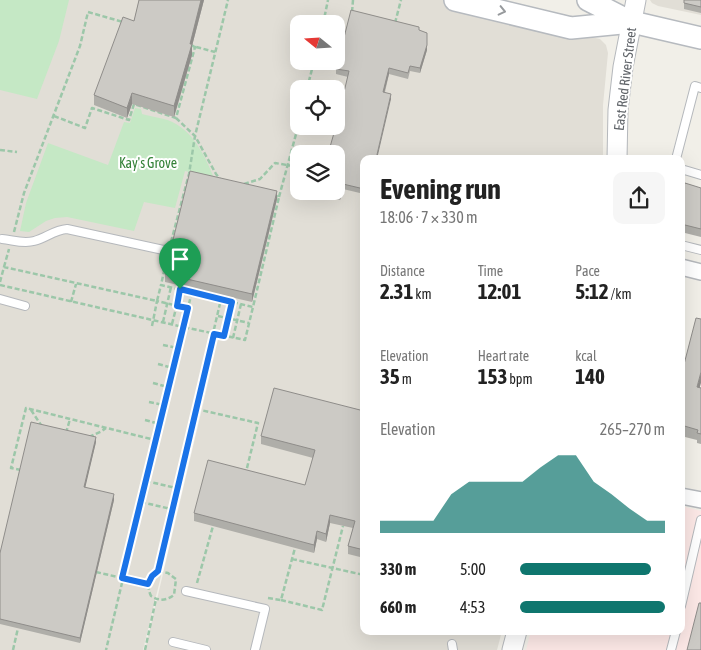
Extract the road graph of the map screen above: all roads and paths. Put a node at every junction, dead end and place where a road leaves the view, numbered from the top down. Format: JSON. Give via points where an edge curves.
{"nodes":[{"id":1,"x":228,"y":0,"type":"edge"},
{"id":2,"x":328,"y":0,"type":"edge"},
{"id":3,"x":353,"y":0,"type":"edge"},
{"id":4,"x":401,"y":0,"type":"edge"},
{"id":5,"x":455,"y":0,"type":"edge"},
{"id":6,"x":588,"y":0,"type":"edge"},
{"id":7,"x":636,"y":0,"type":"edge"},
{"id":8,"x":324,"y":15,"type":"edge"},
{"id":9,"x":351,"y":15,"type":"edge"},
{"id":10,"x":632,"y":22,"type":"junction"},
{"id":11,"x":131,"y":26,"type":"edge"},
{"id":12,"x":394,"y":26,"type":"edge"},
{"id":13,"x":701,"y":38,"type":"edge"},
{"id":14,"x":216,"y":52,"type":"junction"},
{"id":15,"x":701,"y":88,"type":"edge"},
{"id":16,"x":147,"y":101,"type":"edge"},
{"id":17,"x":145,"y":108,"type":"junction"},
{"id":18,"x":54,"y":116,"type":"junction"},
{"id":19,"x":176,"y":118,"type":"junction"},
{"id":20,"x":296,"y":135,"type":"edge"},
{"id":21,"x":195,"y":136,"type":"junction"},
{"id":22,"x":0,"y":150,"type":"edge"},
{"id":23,"x":17,"y":152,"type":"dead end"},
{"id":24,"x":617,"y":155,"type":"edge"},
{"id":25,"x":677,"y":155,"type":"edge"},
{"id":26,"x":288,"y":166,"type":"junction"},
{"id":27,"x":685,"y":170,"type":"edge"},
{"id":28,"x":701,"y":174,"type":"edge"},
{"id":29,"x":216,"y":181,"type":"edge"},
{"id":30,"x":242,"y":185,"type":"edge"},
{"id":31,"x":270,"y":195,"type":"edge"},
{"id":32,"x":279,"y":197,"type":"junction"},
{"id":33,"x":2,"y":239,"type":"dead end"},
{"id":34,"x":12,"y":240,"type":"junction"},
{"id":35,"x":685,"y":246,"type":"edge"},
{"id":36,"x":701,"y":250,"type":"edge"},
{"id":37,"x":168,"y":251,"type":"junction"},
{"id":38,"x":4,"y":267,"type":"junction"},
{"id":39,"x":685,"y":268,"type":"edge"},
{"id":40,"x":701,"y":272,"type":"edge"},
{"id":41,"x":0,"y":283,"type":"edge"},
{"id":42,"x":76,"y":284,"type":"junction"},
{"id":43,"x":161,"y":285,"type":"junction"},
{"id":44,"x":171,"y":287,"type":"junction"},
{"id":45,"x":180,"y":289,"type":"junction"},
{"id":46,"x":192,"y":292,"type":"junction"},
{"id":47,"x":0,"y":299,"type":"edge"},
{"id":48,"x":221,"y":299,"type":"junction"},
{"id":49,"x":157,"y":301,"type":"junction"},
{"id":50,"x":71,"y":302,"type":"junction"},
{"id":51,"x":232,"y":302,"type":"junction"},
{"id":52,"x":167,"y":303,"type":"junction"},
{"id":53,"x":241,"y":304,"type":"junction"},
{"id":54,"x":25,"y":306,"type":"dead end"},
{"id":55,"x":177,"y":306,"type":"junction"},
{"id":56,"x":253,"y":307,"type":"junction"},
{"id":57,"x":188,"y":308,"type":"junction"},
{"id":58,"x":218,"y":316,"type":"junction"},
{"id":59,"x":229,"y":318,"type":"junction"},
{"id":60,"x":153,"y":320,"type":"junction"},
{"id":61,"x":238,"y":320,"type":"junction"},
{"id":62,"x":163,"y":322,"type":"junction"},
{"id":63,"x":249,"y":323,"type":"junction"},
{"id":64,"x":172,"y":324,"type":"junction"},
{"id":65,"x":152,"y":326,"type":"dead end"},
{"id":66,"x":183,"y":327,"type":"junction"},
{"id":67,"x":214,"y":334,"type":"junction"},
{"id":68,"x":224,"y":336,"type":"junction"},
{"id":69,"x":234,"y":338,"type":"junction"},
{"id":70,"x":163,"y":345,"type":"dead end"},
{"id":71,"x":178,"y":348,"type":"junction"},
{"id":72,"x":158,"y":364,"type":"dead end"},
{"id":73,"x":173,"y":368,"type":"junction"},
{"id":74,"x":154,"y":383,"type":"dead end"},
{"id":75,"x":168,"y":387,"type":"junction"},
{"id":76,"x":149,"y":402,"type":"dead end"},
{"id":77,"x":164,"y":405,"type":"junction"},
{"id":78,"x":196,"y":409,"type":"junction"},
{"id":79,"x":31,"y":410,"type":"junction"},
{"id":80,"x":70,"y":419,"type":"junction"},
{"id":81,"x":145,"y":420,"type":"dead end"},
{"id":82,"x":160,"y":424,"type":"junction"},
{"id":83,"x":258,"y":424,"type":"junction"},
{"id":84,"x":266,"y":425,"type":"edge"},
{"id":85,"x":43,"y":427,"type":"edge"},
{"id":86,"x":106,"y":428,"type":"junction"},
{"id":87,"x":59,"y":433,"type":"edge"},
{"id":88,"x":65,"y":434,"type":"junction"},
{"id":89,"x":70,"y":436,"type":"edge"},
{"id":90,"x":84,"y":438,"type":"edge"},
{"id":91,"x":156,"y":440,"type":"junction"},
{"id":92,"x":21,"y":470,"type":"edge"},
{"id":93,"x":245,"y":477,"type":"edge"},
{"id":94,"x":146,"y":481,"type":"junction"},
{"id":95,"x":177,"y":488,"type":"junction"},
{"id":96,"x":685,"y":497,"type":"edge"},
{"id":97,"x":701,"y":500,"type":"edge"},
{"id":98,"x":141,"y":502,"type":"junction"},
{"id":99,"x":172,"y":509,"type":"junction"},
{"id":100,"x":701,"y":520,"type":"edge"},
{"id":101,"x":213,"y":526,"type":"edge"},
{"id":102,"x":343,"y":526,"type":"edge"},
{"id":103,"x":699,"y":540,"type":"edge"},
{"id":104,"x":295,"y":548,"type":"edge"},
{"id":105,"x":292,"y":559,"type":"junction"},
{"id":106,"x":332,"y":567,"type":"junction"},
{"id":107,"x":158,"y":571,"type":"junction"},
{"id":108,"x":96,"y":572,"type":"edge"},
{"id":109,"x":360,"y":574,"type":"edge"},
{"id":110,"x":122,"y":578,"type":"junction"},
{"id":111,"x":176,"y":579,"type":"junction"},
{"id":112,"x":183,"y":580,"type":"dead end"},
{"id":113,"x":190,"y":582,"type":"dead end"},
{"id":114,"x":148,"y":584,"type":"junction"},
{"id":115,"x":186,"y":590,"type":"dead end"},
{"id":116,"x":685,"y":591,"type":"edge"},
{"id":117,"x":263,"y":597,"type":"dead end"},
{"id":118,"x":156,"y":599,"type":"junction"},
{"id":119,"x":281,"y":600,"type":"junction"},
{"id":120,"x":18,"y":628,"type":"edge"},
{"id":121,"x":515,"y":635,"type":"edge"},
{"id":122,"x":675,"y":635,"type":"edge"},
{"id":123,"x":173,"y":642,"type":"dead end"},
{"id":124,"x":13,"y":650,"type":"edge"},
{"id":125,"x":106,"y":650,"type":"edge"},
{"id":126,"x":145,"y":650,"type":"edge"},
{"id":127,"x":206,"y":650,"type":"edge"},
{"id":128,"x":255,"y":650,"type":"edge"},
{"id":129,"x":512,"y":650,"type":"edge"},
{"id":130,"x":671,"y":650,"type":"edge"}],
"edges":[{"from":1,"to":14,"type":"path"},
{"from":2,"to":8,"type":"path"},
{"from":3,"to":9,"type":"path"},
{"from":4,"to":12,"type":"path"},
{"from":5,"to":10,"type":"main road","one_way":true,"via":[[571,28]]},
{"from":6,"to":10,"type":"main road"},
{"from":7,"to":10,"type":"street","name":"East Red River Street"},
{"from":10,"to":13,"type":"main road"},
{"from":10,"to":24,"type":"street","name":"East Red River Street","via":[[618,110]]},
{"from":11,"to":18,"type":"path","via":[[88,12],[80,46]]},
{"from":14,"to":19,"type":"path","via":[[187,44],[195,46]]},
{"from":14,"to":21,"type":"path"},
{"from":15,"to":25,"type":"lane","via":[[695,86]]},
{"from":16,"to":17,"type":"path"},
{"from":17,"to":18,"type":"path","via":[[134,104],[129,120],[92,108],[85,128]]},
{"from":17,"to":19,"type":"path"},
{"from":18,"to":34,"type":"path","via":[[24,193]]},
{"from":19,"to":21,"type":"path"},
{"from":20,"to":26,"type":"path"},
{"from":21,"to":29,"type":"path","via":[[216,174],[226,183]]},
{"from":21,"to":37,"type":"path","via":[[189,174]]},
{"from":22,"to":23,"type":"path"},
{"from":26,"to":30,"type":"path","via":[[275,163],[260,179]]},
{"from":26,"to":32,"type":"path"},
{"from":27,"to":28,"type":"lane"},
{"from":31,"to":32,"type":"path"},
{"from":32,"to":56,"type":"path"},
{"from":33,"to":34,"type":"lane"},
{"from":34,"to":37,"type":"lane","via":[[37,241],[59,229],[67,229]]},
{"from":34,"to":38,"type":"path"},
{"from":35,"to":36,"type":"lane"},
{"from":37,"to":43,"type":"path"},
{"from":38,"to":41,"type":"path"},
{"from":38,"to":42,"type":"path"},
{"from":39,"to":40,"type":"street"},
{"from":41,"to":50,"type":"path"},
{"from":42,"to":49,"type":"path"},
{"from":42,"to":50,"type":"path"},
{"from":43,"to":44,"type":"path"},
{"from":43,"to":49,"type":"path"},
{"from":44,"to":45,"type":"path"},
{"from":44,"to":52,"type":"path"},
{"from":45,"to":46,"type":"path"},
{"from":45,"to":55,"type":"path"},
{"from":46,"to":48,"type":"path"},
{"from":46,"to":57,"type":"path"},
{"from":47,"to":54,"type":"lane"},
{"from":48,"to":51,"type":"path"},
{"from":48,"to":58,"type":"path"},
{"from":49,"to":52,"type":"path"},
{"from":49,"to":60,"type":"path"},
{"from":50,"to":60,"type":"path"},
{"from":51,"to":53,"type":"path"},
{"from":51,"to":59,"type":"path"},
{"from":52,"to":55,"type":"path"},
{"from":52,"to":62,"type":"path"},
{"from":53,"to":56,"type":"path"},
{"from":53,"to":61,"type":"path"},
{"from":55,"to":57,"type":"path"},
{"from":55,"to":64,"type":"path"},
{"from":56,"to":63,"type":"path"},
{"from":57,"to":66,"type":"path"},
{"from":58,"to":59,"type":"path"},
{"from":58,"to":67,"type":"path"},
{"from":59,"to":61,"type":"path"},
{"from":59,"to":68,"type":"path"},
{"from":60,"to":62,"type":"path"},
{"from":60,"to":65,"type":"path"},
{"from":61,"to":63,"type":"path"},
{"from":61,"to":69,"type":"path"},
{"from":62,"to":64,"type":"path"},
{"from":63,"to":69,"type":"path","via":[[245,340]]},
{"from":64,"to":66,"type":"path"},
{"from":66,"to":67,"type":"path"},
{"from":66,"to":71,"type":"path"},
{"from":67,"to":68,"type":"path"},
{"from":67,"to":78,"type":"path"},
{"from":68,"to":69,"type":"path"},
{"from":70,"to":71,"type":"path"},
{"from":71,"to":73,"type":"path"},
{"from":72,"to":73,"type":"path"},
{"from":73,"to":75,"type":"path"},
{"from":74,"to":75,"type":"path"},
{"from":75,"to":77,"type":"path"},
{"from":76,"to":77,"type":"path"},
{"from":77,"to":82,"type":"path"},
{"from":78,"to":83,"type":"path"},
{"from":78,"to":95,"type":"path"},
{"from":79,"to":80,"type":"path"},
{"from":79,"to":85,"type":"path"},
{"from":79,"to":92,"type":"path","via":[[26,408],[11,468]]},
{"from":80,"to":86,"type":"path"},
{"from":80,"to":88,"type":"path"},
{"from":81,"to":82,"type":"path"},
{"from":82,"to":91,"type":"path"},
{"from":83,"to":84,"type":"path"},
{"from":83,"to":93,"type":"path"},
{"from":86,"to":90,"type":"path"},
{"from":86,"to":91,"type":"path"},
{"from":87,"to":88,"type":"path"},
{"from":88,"to":89,"type":"path"},
{"from":91,"to":94,"type":"path"},
{"from":94,"to":95,"type":"path"},
{"from":94,"to":98,"type":"path"},
{"from":95,"to":99,"type":"path"},
{"from":96,"to":97,"type":"street"},
{"from":98,"to":99,"type":"path"},
{"from":98,"to":110,"type":"path"},
{"from":99,"to":107,"type":"path"},
{"from":100,"to":103,"type":"lane"},
{"from":101,"to":113,"type":"path","via":[[198,583]]},
{"from":102,"to":106,"type":"path"},
{"from":103,"to":116,"type":"lane"},
{"from":104,"to":105,"type":"path"},
{"from":105,"to":106,"type":"path"},
{"from":105,"to":119,"type":"path"},
{"from":106,"to":109,"type":"path"},
{"from":106,"to":119,"type":"path","via":[[322,610]]},
{"from":107,"to":111,"type":"path"},
{"from":107,"to":114,"type":"path"},
{"from":108,"to":110,"type":"path"},
{"from":110,"to":114,"type":"path"},
{"from":110,"to":125,"type":"path"},
{"from":111,"to":112,"type":"path"},
{"from":111,"to":118,"type":"path","via":[[174,595],[169,599]]},
{"from":114,"to":118,"type":"path","via":[[151,596]]},
{"from":115,"to":128,"type":"lane","via":[[265,608]]},
{"from":117,"to":119,"type":"path"},
{"from":118,"to":126,"type":"path"},
{"from":120,"to":124,"type":"path"},
{"from":121,"to":129,"type":"street"},
{"from":122,"to":130,"type":"lane"},
{"from":123,"to":127,"type":"lane"}]}
